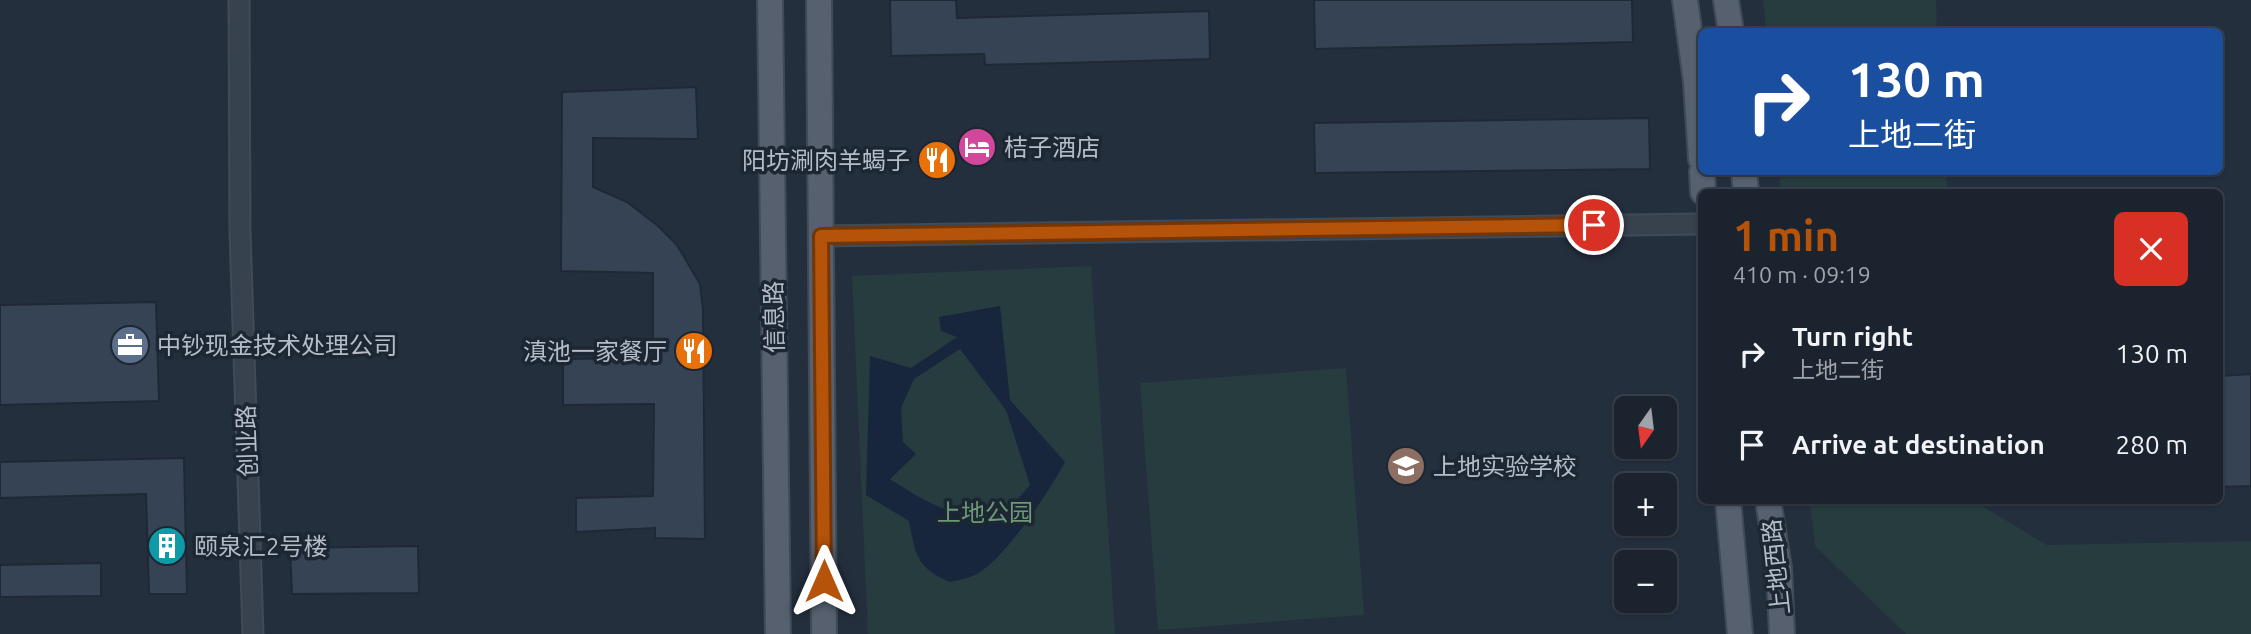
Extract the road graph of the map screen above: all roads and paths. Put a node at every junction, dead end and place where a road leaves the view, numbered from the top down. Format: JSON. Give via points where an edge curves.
{"nodes":[{"id":1,"x":239,"y":0,"type":"edge"},
{"id":2,"x":770,"y":0,"type":"edge"},
{"id":3,"x":819,"y":0,"type":"edge"},
{"id":4,"x":1685,"y":0,"type":"edge"},
{"id":5,"x":1727,"y":0,"type":"edge"},
{"id":6,"x":1730,"y":28,"type":"edge"},
{"id":7,"x":1698,"y":112,"type":"edge"},
{"id":8,"x":1698,"y":223,"type":"edge"},
{"id":9,"x":821,"y":236,"type":"junction"},
{"id":10,"x":1728,"y":504,"type":"edge"},
{"id":11,"x":1769,"y":504,"type":"edge"},
{"id":12,"x":253,"y":634,"type":"edge"},
{"id":13,"x":778,"y":634,"type":"edge"},
{"id":14,"x":824,"y":634,"type":"edge"},
{"id":15,"x":1740,"y":634,"type":"edge"},
{"id":16,"x":1782,"y":634,"type":"edge"}],
"edges":[{"from":1,"to":12,"type":"street","name":"创业路"},
{"from":2,"to":13,"type":"main road","name":"信息路"},
{"from":3,"to":9,"type":"main road","name":"信息路"},
{"from":4,"to":7,"type":"main road"},
{"from":5,"to":6,"type":"main road"},
{"from":8,"to":9,"type":"street"},
{"from":9,"to":14,"type":"main road","name":"信息路"},
{"from":10,"to":15,"type":"main road","name":"上地西路"},
{"from":11,"to":16,"type":"main road","name":"上地西路","via":[[1779,568]]}]}
